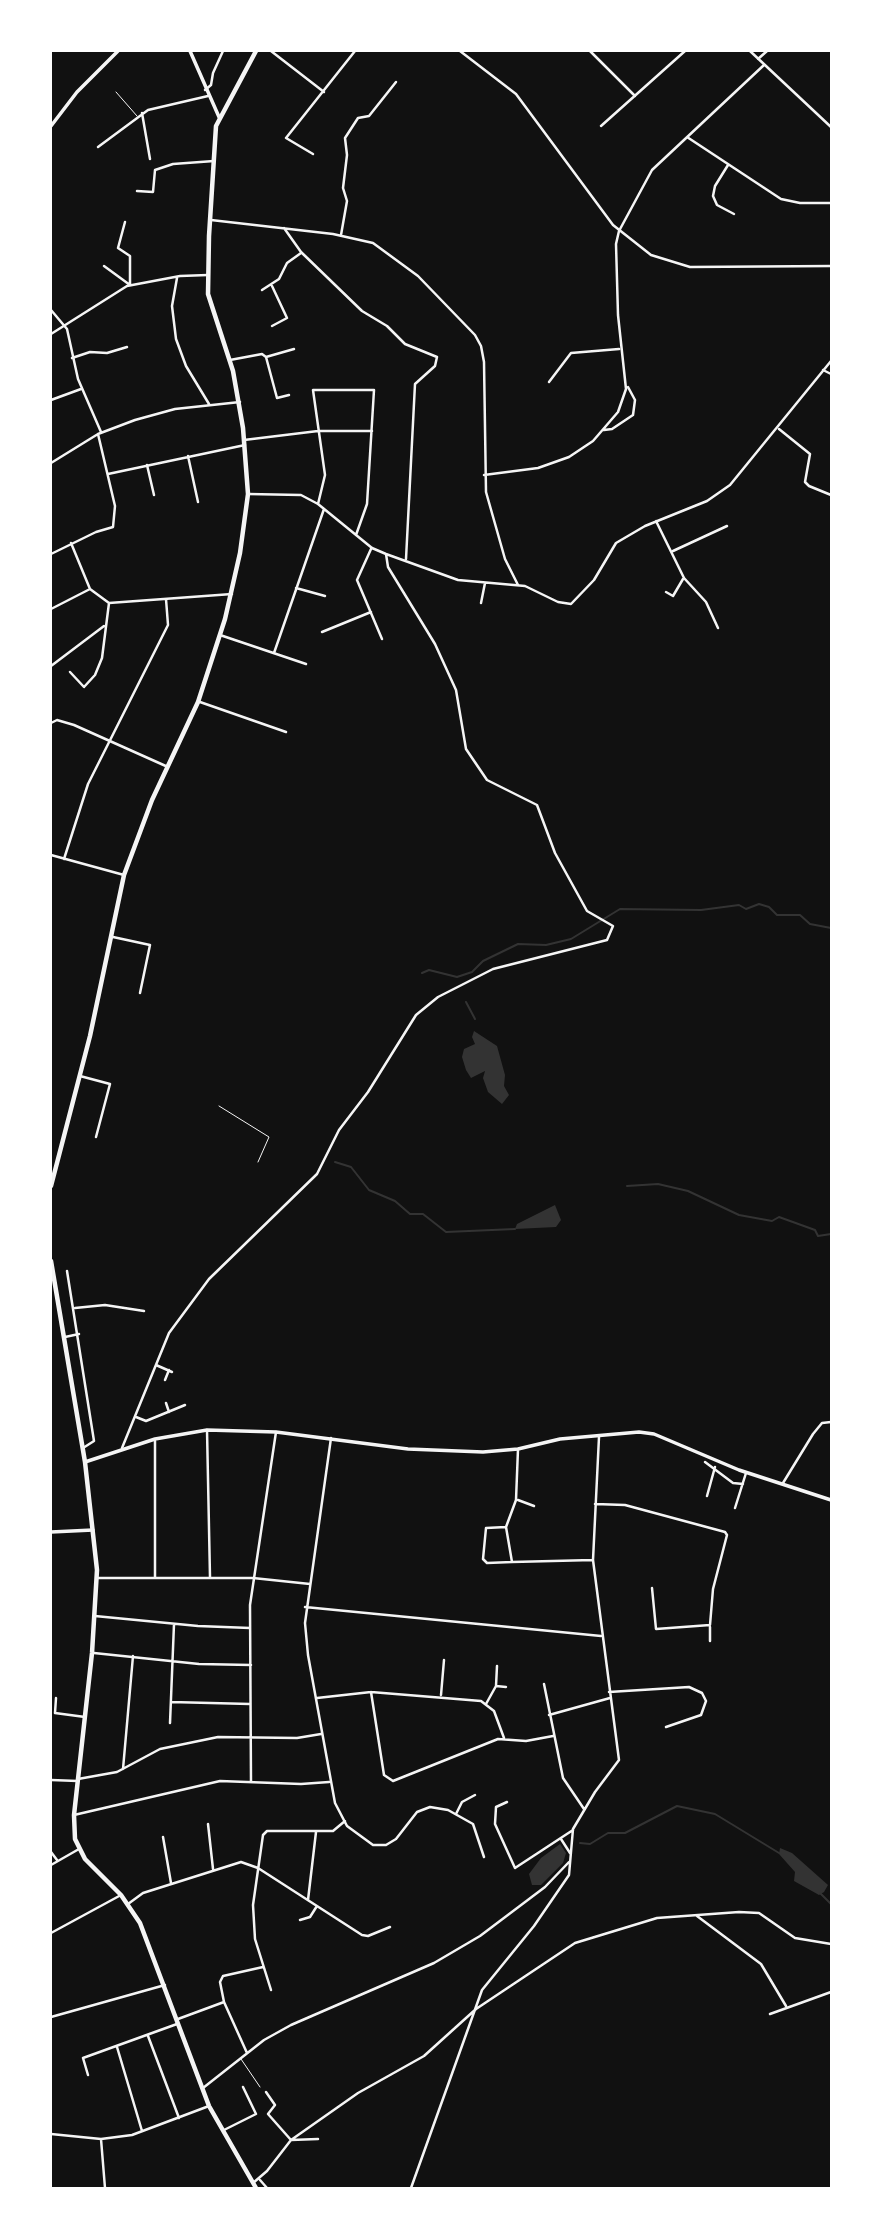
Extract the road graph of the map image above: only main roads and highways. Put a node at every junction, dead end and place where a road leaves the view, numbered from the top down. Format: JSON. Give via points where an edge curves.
{"nodes":[{"id":1,"x":256,"y":51,"type":"edge"},
{"id":2,"x":51,"y":1186,"type":"edge"},
{"id":3,"x":51,"y":1261,"type":"edge"},
{"id":4,"x":255,"y":2186,"type":"edge"}],
"edges":[{"from":1,"to":2,"type":"highway","via":[[219,117],[210,220],[208,295],[240,402],[248,494],[232,594],[198,702],[124,875]]},
{"from":3,"to":4,"type":"highway","via":[[85,1462],[97,1578],[74,1815],[79,1849],[128,1904],[148,1941],[209,2106]]}]}
